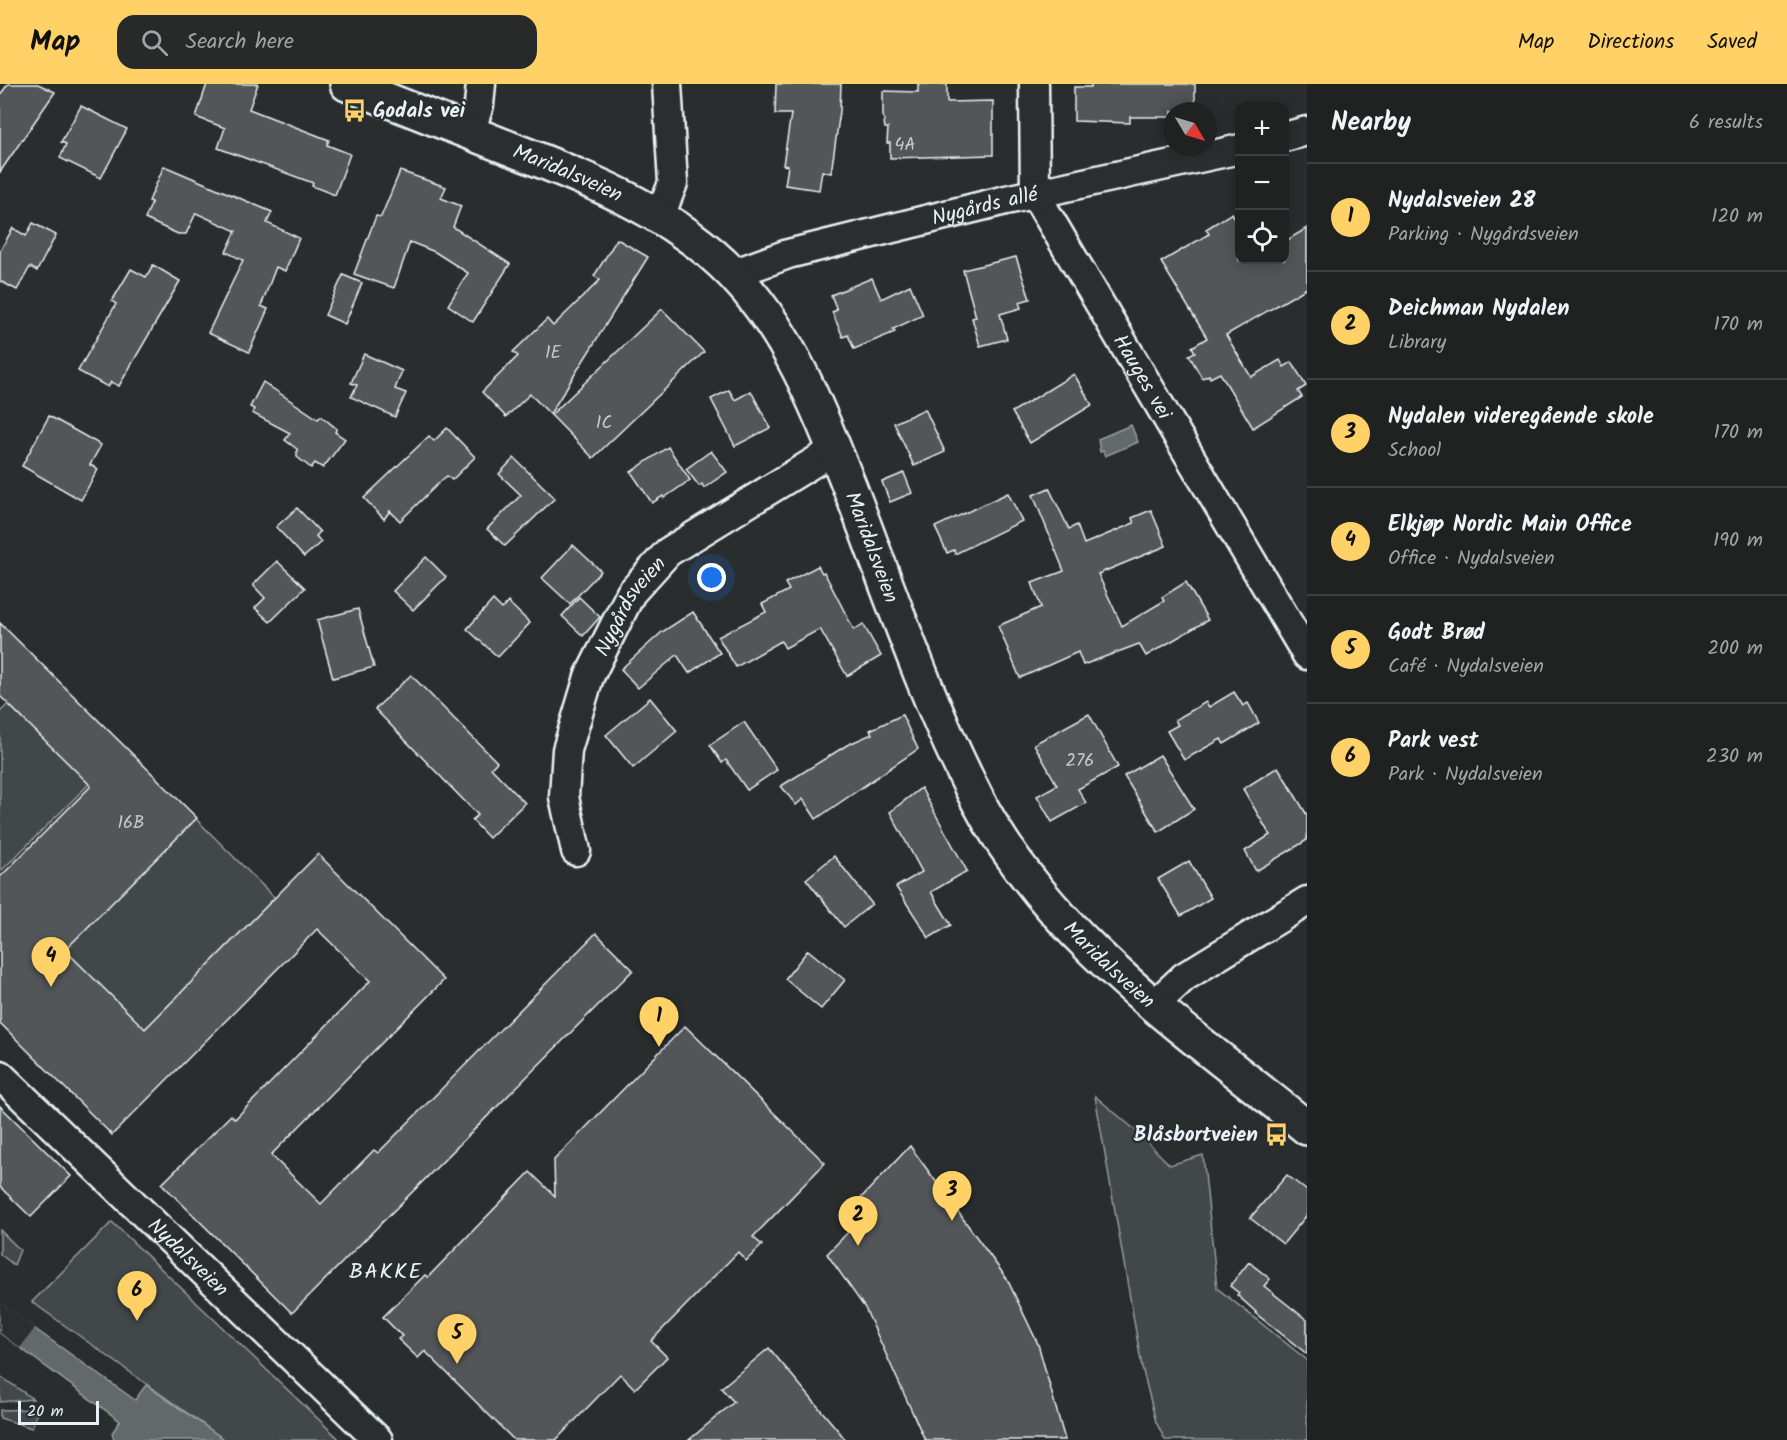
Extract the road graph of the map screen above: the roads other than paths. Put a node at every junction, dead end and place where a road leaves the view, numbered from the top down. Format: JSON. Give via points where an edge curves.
{"nodes":[{"id":1,"x":347,"y":84,"type":"edge"},
{"id":2,"x":481,"y":84,"type":"edge"},
{"id":3,"x":667,"y":84,"type":"edge"},
{"id":4,"x":1034,"y":84,"type":"edge"},
{"id":5,"x":1307,"y":131,"type":"edge"},
{"id":6,"x":470,"y":132,"type":"junction"},
{"id":7,"x":1289,"y":136,"type":"edge"},
{"id":8,"x":1235,"y":150,"type":"edge"},
{"id":9,"x":1035,"y":194,"type":"junction"},
{"id":10,"x":660,"y":216,"type":"junction"},
{"id":11,"x":733,"y":274,"type":"junction"},
{"id":12,"x":834,"y":450,"type":"junction"},
{"id":13,"x":1307,"y":655,"type":"edge"},
{"id":14,"x":576,"y":851,"type":"dead end"},
{"id":15,"x":1307,"y":901,"type":"edge"},
{"id":16,"x":1154,"y":1005,"type":"junction"},
{"id":17,"x":0,"y":1075,"type":"edge"},
{"id":18,"x":1307,"y":1128,"type":"edge"},
{"id":19,"x":378,"y":1440,"type":"edge"}],
"edges":[{"from":1,"to":6,"type":"main road","name":"Maridalsveien"},
{"from":2,"to":6,"type":"street"},
{"from":3,"to":10,"type":"street","via":[[673,183]]},
{"from":4,"to":9,"type":"street"},
{"from":5,"to":7,"type":"street"},
{"from":6,"to":10,"type":"main road","name":"Maridalsveien","via":[[582,177]]},
{"from":8,"to":9,"type":"street","name":"Nygårds allé"},
{"from":9,"to":11,"type":"street","name":"Nygårds allé","via":[[788,254]]},
{"from":9,"to":13,"type":"street","name":"Hauges vei"},
{"from":10,"to":11,"type":"main road","name":"Maridalsveien"},
{"from":11,"to":12,"type":"main road","name":"Maridalsveien","via":[[779,334],[813,398]]},
{"from":12,"to":14,"type":"street","name":"Nygårdsveien","via":[[668,552],[631,593],[589,677],[567,750],[564,797]]},
{"from":12,"to":16,"type":"main road","name":"Maridalsveien","via":[[939,715],[978,800],[1030,882],[1091,948]]},
{"from":15,"to":16,"type":"street","via":[[1184,976]]},
{"from":16,"to":18,"type":"main road","name":"Maridalsveien"},
{"from":17,"to":19,"type":"street","name":"Nydalsveien"}]}
